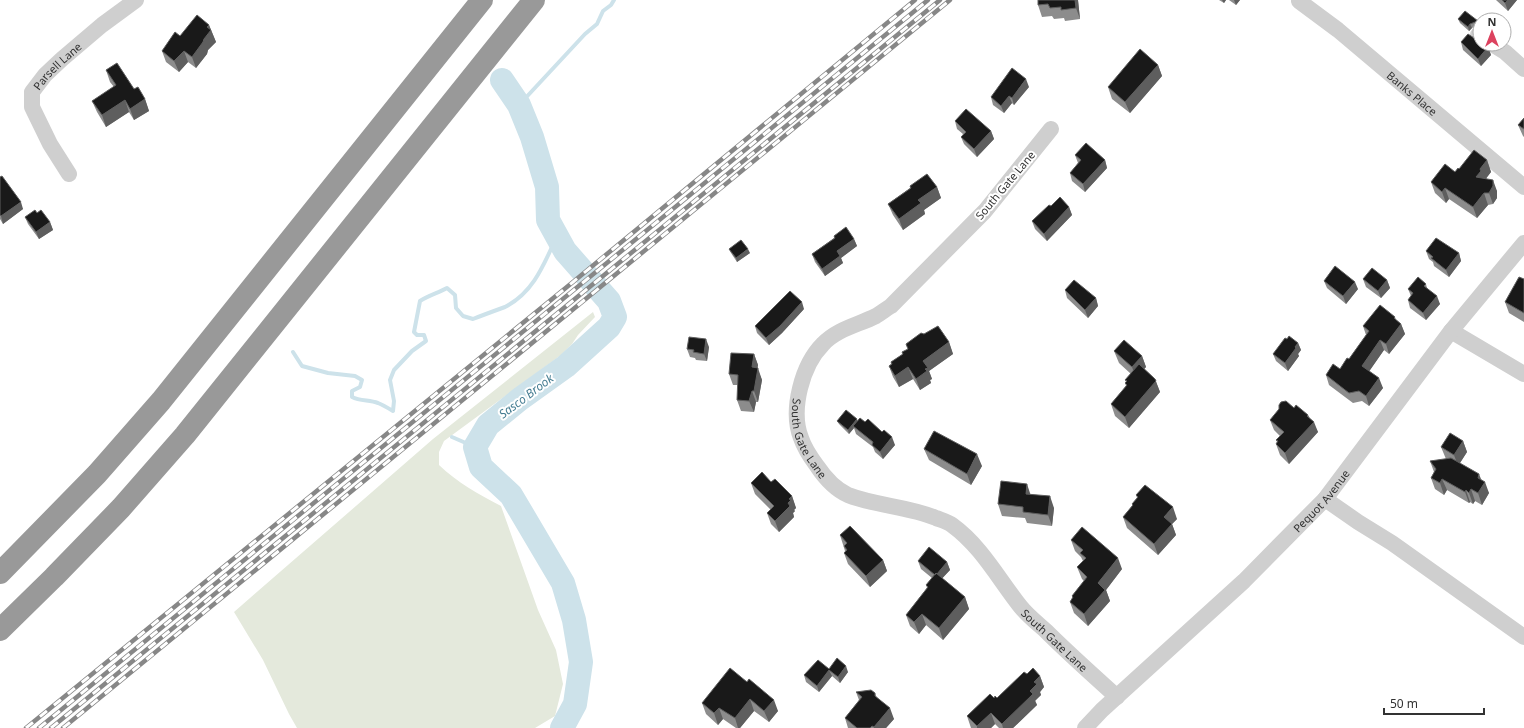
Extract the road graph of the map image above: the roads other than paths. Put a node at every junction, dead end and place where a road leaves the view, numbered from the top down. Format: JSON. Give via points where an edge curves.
{"nodes":[{"id":1,"x":136,"y":0,"type":"edge"},
{"id":2,"x":482,"y":0,"type":"edge"},
{"id":3,"x":534,"y":0,"type":"edge"},
{"id":4,"x":1299,"y":1,"type":"edge"},
{"id":5,"x":1506,"y":52,"type":"edge"},
{"id":6,"x":1524,"y":69,"type":"edge"},
{"id":7,"x":1052,"y":129,"type":"dead end"},
{"id":8,"x":69,"y":174,"type":"dead end"},
{"id":9,"x":1524,"y":187,"type":"edge"},
{"id":10,"x":1524,"y":243,"type":"edge"},
{"id":11,"x":1451,"y":331,"type":"junction"},
{"id":12,"x":1524,"y":374,"type":"edge"},
{"id":13,"x":1325,"y":499,"type":"junction"},
{"id":14,"x":0,"y":573,"type":"edge"},
{"id":15,"x":0,"y":630,"type":"edge"},
{"id":16,"x":1524,"y":637,"type":"edge"},
{"id":17,"x":1117,"y":697,"type":"junction"},
{"id":18,"x":1084,"y":728,"type":"edge"}],
"edges":[{"from":1,"to":8,"type":"street","name":"Parsell Lane","via":[[62,59],[32,92],[32,107],[50,144]]},
{"from":2,"to":14,"type":"highway","via":[[161,401],[88,484]]},
{"from":3,"to":15,"type":"highway","via":[[185,435],[121,508]]},
{"from":4,"to":9,"type":"street","name":"Banks Place","via":[[1338,30]]},
{"from":5,"to":6,"type":"street"},
{"from":7,"to":17,"type":"street","name":"South Gate Lane","via":[[985,211],[891,306],[850,326],[822,345],[807,369],[798,392],[797,416],[800,438],[824,476],[836,487],[847,494],[908,509],[951,524],[970,539],[1021,607]]},
{"from":10,"to":11,"type":"street","name":"Pequot Avenue"},
{"from":11,"to":12,"type":"street"},
{"from":11,"to":13,"type":"street","name":"Pequot Avenue"},
{"from":13,"to":16,"type":"street","via":[[1392,543]]},
{"from":13,"to":17,"type":"street","name":"Pequot Avenue","via":[[1244,581]]},
{"from":17,"to":18,"type":"street","name":"Pequot Avenue"}]}
